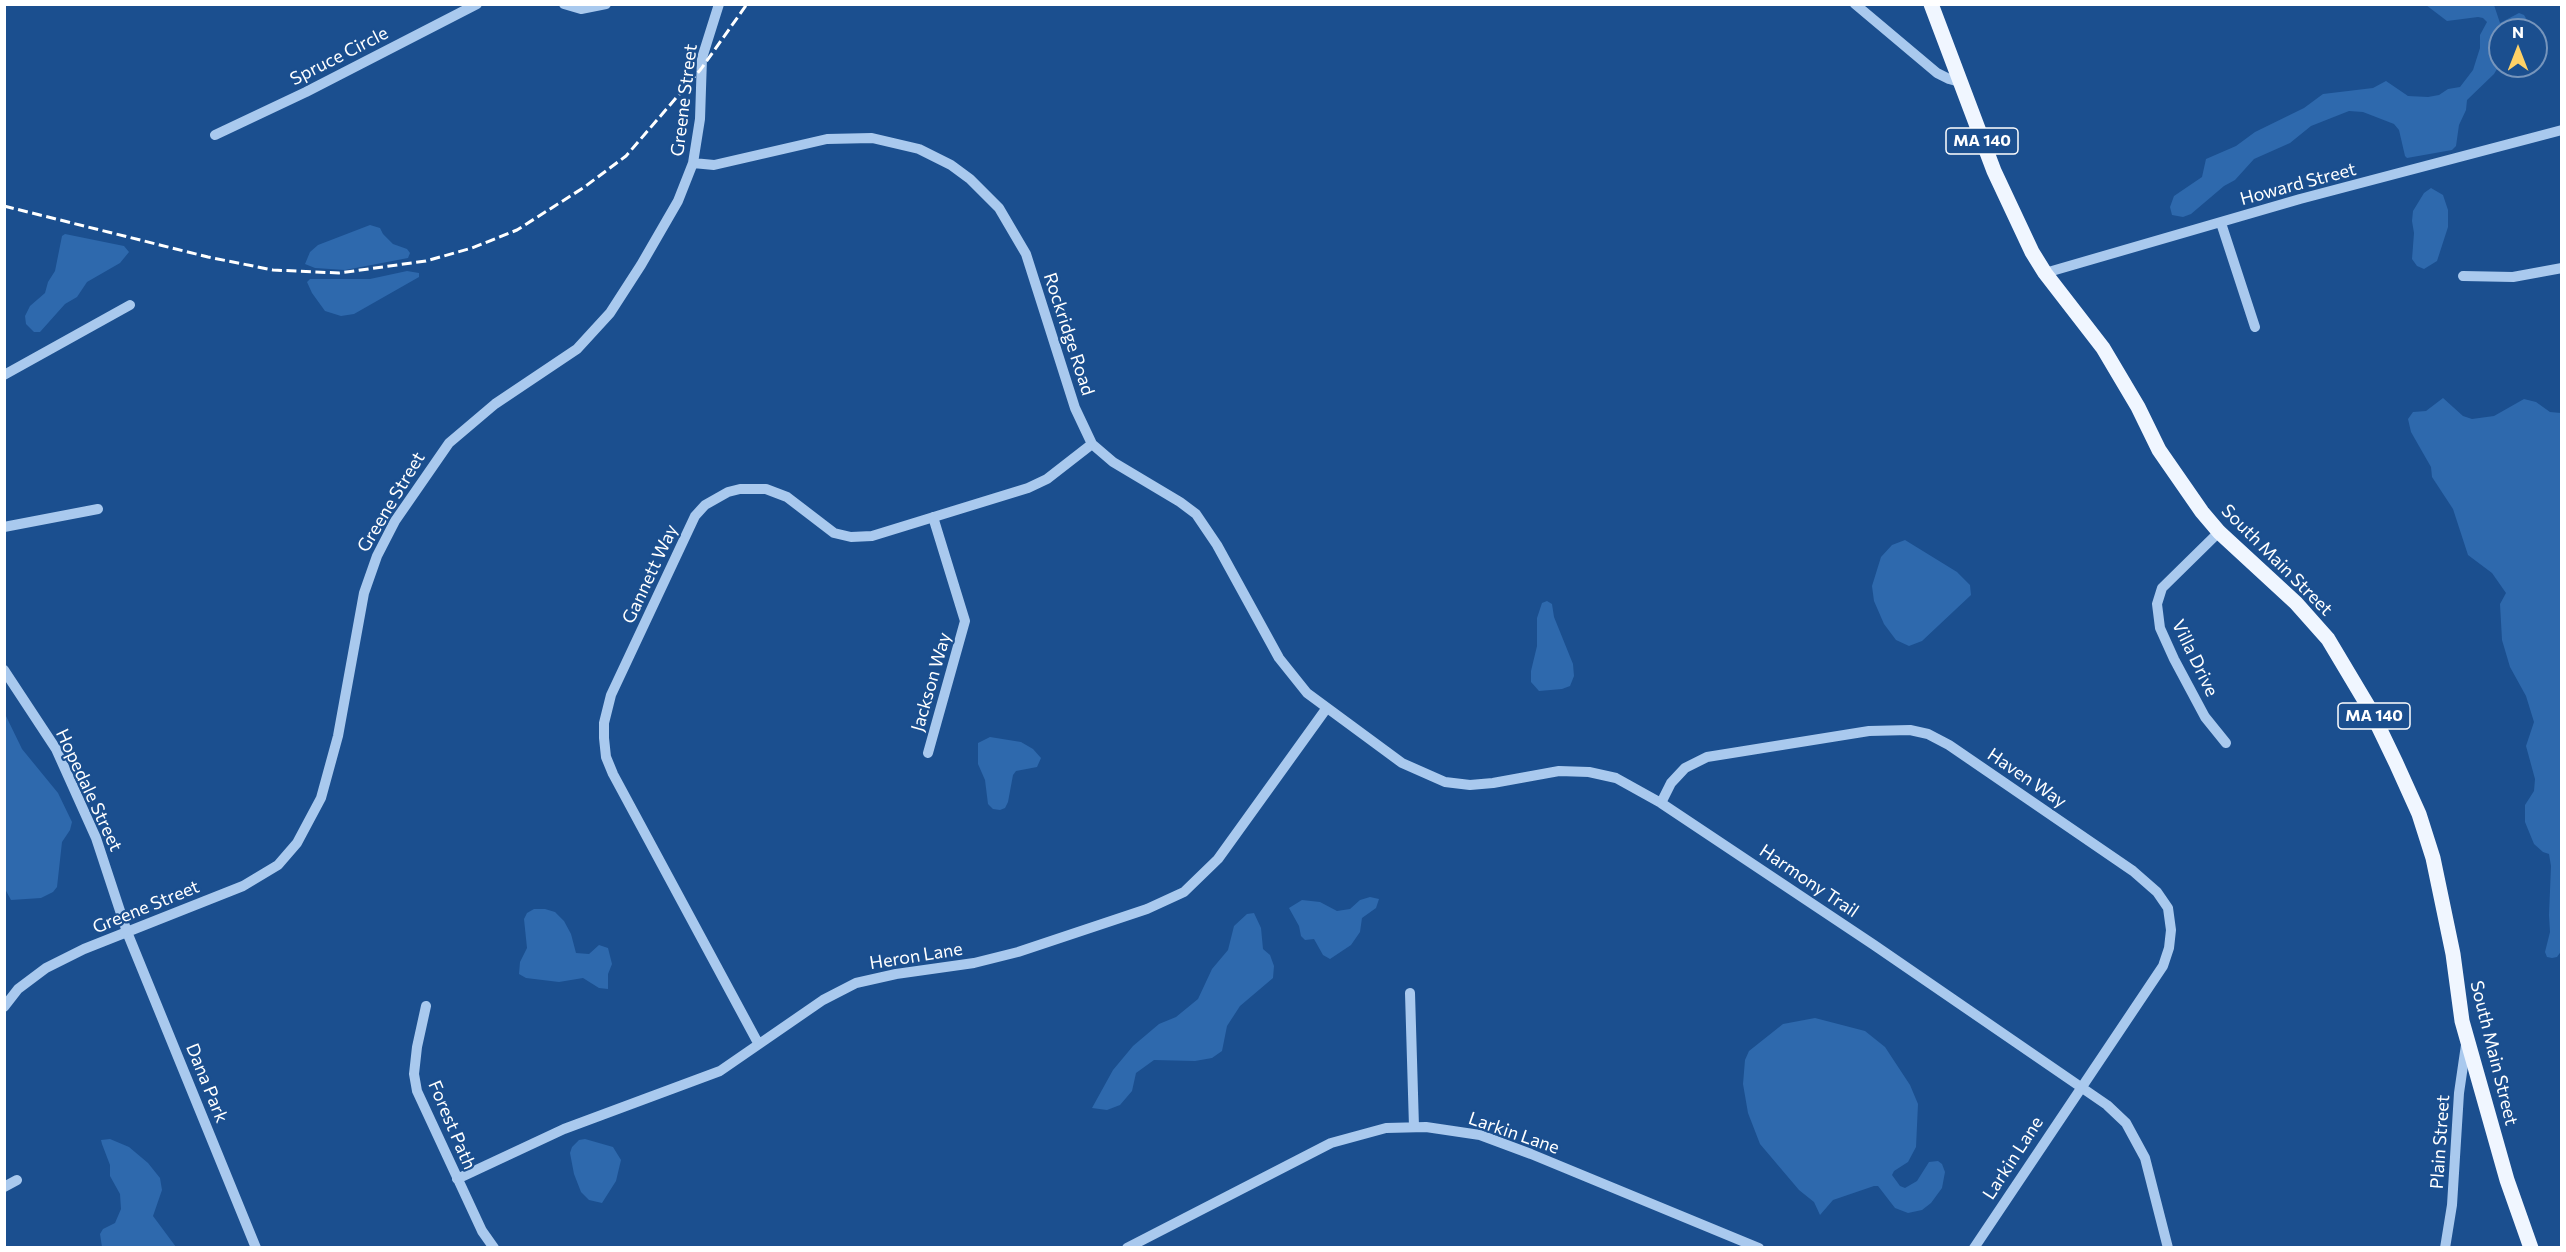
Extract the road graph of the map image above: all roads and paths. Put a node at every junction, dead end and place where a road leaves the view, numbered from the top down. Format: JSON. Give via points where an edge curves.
{"nodes":[{"id":1,"x":477,"y":4,"type":"edge"},
{"id":2,"x":564,"y":4,"type":"edge"},
{"id":3,"x":606,"y":4,"type":"edge"},
{"id":4,"x":719,"y":4,"type":"edge"},
{"id":5,"x":1855,"y":4,"type":"edge"},
{"id":6,"x":1931,"y":4,"type":"edge"},
{"id":7,"x":1960,"y":82,"type":"junction"},
{"id":8,"x":2562,"y":130,"type":"edge"},
{"id":9,"x":214,"y":135,"type":"dead end"},
{"id":10,"x":693,"y":163,"type":"junction"},
{"id":11,"x":2221,"y":223,"type":"junction"},
{"id":12,"x":2562,"y":268,"type":"edge"},
{"id":13,"x":2045,"y":273,"type":"junction"},
{"id":14,"x":2463,"y":276,"type":"dead end"},
{"id":15,"x":130,"y":305,"type":"dead end"},
{"id":16,"x":2255,"y":327,"type":"dead end"},
{"id":17,"x":4,"y":375,"type":"edge"},
{"id":18,"x":1092,"y":444,"type":"junction"},
{"id":19,"x":98,"y":508,"type":"dead end"},
{"id":20,"x":933,"y":517,"type":"junction"},
{"id":21,"x":4,"y":528,"type":"edge"},
{"id":22,"x":2219,"y":532,"type":"junction"},
{"id":23,"x":4,"y":670,"type":"edge"},
{"id":24,"x":1326,"y":709,"type":"junction"},
{"id":25,"x":2226,"y":744,"type":"dead end"},
{"id":26,"x":928,"y":753,"type":"dead end"},
{"id":27,"x":1660,"y":802,"type":"junction"},
{"id":28,"x":127,"y":932,"type":"junction"},
{"id":29,"x":1410,"y":993,"type":"dead end"},
{"id":30,"x":426,"y":1006,"type":"dead end"},
{"id":31,"x":4,"y":1007,"type":"edge"},
{"id":32,"x":2467,"y":1038,"type":"junction"},
{"id":33,"x":758,"y":1042,"type":"junction"},
{"id":34,"x":2080,"y":1087,"type":"junction"},
{"id":35,"x":1414,"y":1127,"type":"junction"},
{"id":36,"x":457,"y":1179,"type":"junction"},
{"id":37,"x":17,"y":1180,"type":"dead end"},
{"id":38,"x":4,"y":1187,"type":"edge"},
{"id":39,"x":256,"y":1248,"type":"edge"},
{"id":40,"x":494,"y":1248,"type":"edge"},
{"id":41,"x":1127,"y":1248,"type":"edge"},
{"id":42,"x":1759,"y":1248,"type":"edge"},
{"id":43,"x":1974,"y":1248,"type":"edge"},
{"id":44,"x":2168,"y":1248,"type":"edge"},
{"id":45,"x":2445,"y":1248,"type":"edge"},
{"id":46,"x":2531,"y":1248,"type":"edge"}],
"edges":[{"from":1,"to":9,"type":"street","name":"Spruce Circle"},
{"from":2,"to":3,"type":"street","via":[[581,9]]},
{"from":4,"to":10,"type":"street","name":"Greene Street","via":[[702,58]]},
{"from":5,"to":7,"type":"street","via":[[1937,73]]},
{"from":6,"to":7,"type":"main road","name":"South Main Street","number":"MA 140"},
{"from":7,"to":13,"type":"main road","name":"South Main Street","number":"MA 140","via":[[2012,213]]},
{"from":8,"to":11,"type":"street","name":"Howard Street"},
{"from":10,"to":18,"type":"street","name":"Rockridge Road","via":[[714,165],[827,139],[872,138],[919,149],[951,165],[999,208],[1026,254],[1068,387]]},
{"from":10,"to":28,"type":"street","name":"Greene Street","via":[[669,218],[610,313],[577,349],[495,404],[449,443],[395,521],[375,559],[364,593],[340,727],[321,798],[297,843],[278,865],[243,886]]},
{"from":11,"to":13,"type":"street","name":"Howard Street"},
{"from":11,"to":16,"type":"street"},
{"from":12,"to":14,"type":"street","via":[[2513,278]]},
{"from":13,"to":22,"type":"main road","name":"South Main Street","number":"MA 140","via":[[2103,348],[2158,450]]},
{"from":15,"to":17,"type":"street"},
{"from":18,"to":20,"type":"street","name":"Gannett Way","via":[[1038,483]]},
{"from":18,"to":24,"type":"street","name":"Rockridge Road","via":[[1113,462],[1196,514],[1279,658],[1307,693]]},
{"from":19,"to":21,"type":"street"},
{"from":20,"to":26,"type":"street","name":"Jackson Way","via":[[965,621]]},
{"from":20,"to":33,"type":"street","name":"Gannett Way","via":[[872,536],[851,537],[827,529],[776,491],[740,489],[716,497],[695,516],[607,710],[604,738],[613,774]]},
{"from":22,"to":25,"type":"street","name":"Villa Drive","via":[[2162,588],[2157,604],[2160,628],[2174,659],[2205,717]]},
{"from":22,"to":32,"type":"main road","name":"South Main Street","number":"MA 140","via":[[2296,603],[2328,639],[2388,746],[2419,814],[2433,858]]},
{"from":23,"to":28,"type":"street","name":"Hopedale Street","via":[[56,749],[96,838]]},
{"from":24,"to":27,"type":"street","name":"Harmony Trail","via":[[1402,763],[1445,782],[1470,785],[1559,771],[1589,772],[1616,778]]},
{"from":24,"to":33,"type":"street","name":"Heron Lane","via":[[1218,859],[1184,891],[1147,909],[1018,952],[856,983]]},
{"from":27,"to":34,"type":"street","name":"Harmony Trail"},
{"from":27,"to":34,"type":"street","name":"Haven Way","via":[[1685,768],[1707,757],[1890,730],[1928,734],[2025,796],[2133,871],[2157,892],[2168,908],[2171,930],[2163,966]]},
{"from":28,"to":31,"type":"street","name":"Greene Street","via":[[46,968],[18,989]]},
{"from":28,"to":39,"type":"street","name":"Dana Park"},
{"from":29,"to":35,"type":"street"},
{"from":30,"to":36,"type":"street","name":"Forest Path","via":[[417,1047],[415,1083]]},
{"from":32,"to":45,"type":"street","name":"Plain Street"},
{"from":32,"to":46,"type":"main road","name":"South Main Street","number":"MA 140","via":[[2507,1180]]},
{"from":33,"to":36,"type":"street","name":"Heron Lane","via":[[720,1071],[564,1130]]},
{"from":34,"to":43,"type":"street","name":"Larkin Lane"},
{"from":34,"to":44,"type":"street","name":"Harmony Trail","via":[[2107,1105],[2136,1139],[2145,1158]]},
{"from":35,"to":41,"type":"street","name":"Larkin Lane","via":[[1386,1128],[1331,1143]]},
{"from":35,"to":42,"type":"street","name":"Larkin Lane","via":[[1480,1135]]},
{"from":36,"to":40,"type":"street","name":"Forest Path"},
{"from":37,"to":38,"type":"street"}]}
